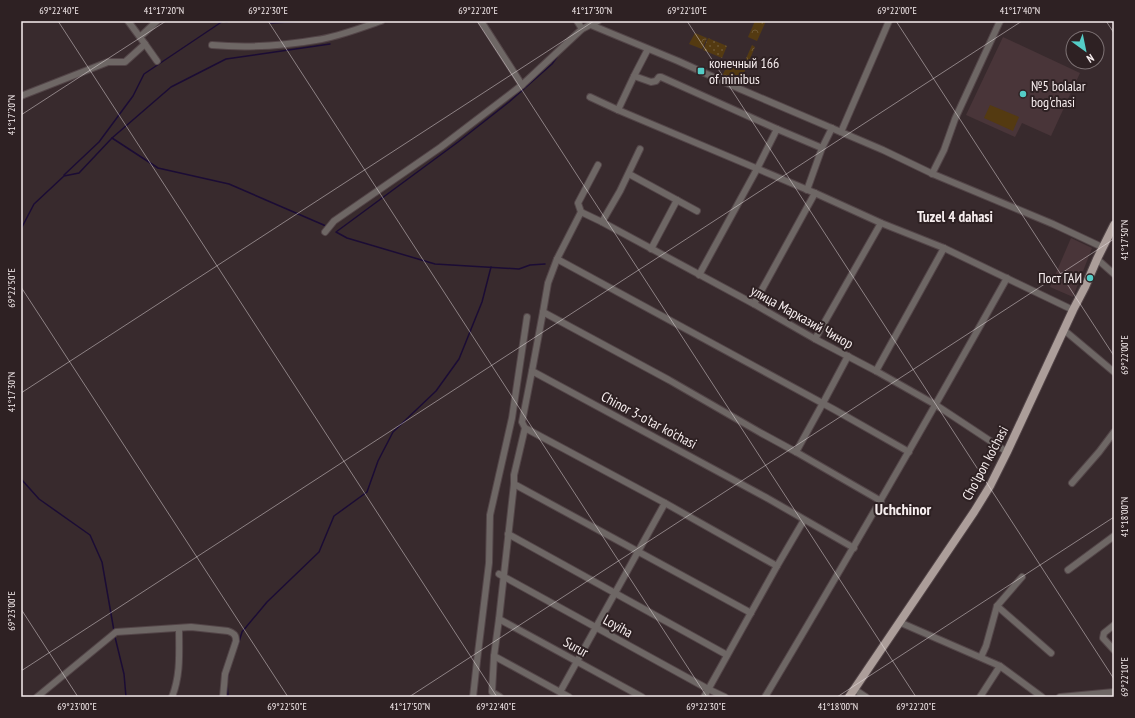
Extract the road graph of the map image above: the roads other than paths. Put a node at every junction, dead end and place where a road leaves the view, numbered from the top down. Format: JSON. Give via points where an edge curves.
{"nodes":[{"id":1,"x":128,"y":21,"type":"edge"},
{"id":2,"x":157,"y":21,"type":"edge"},
{"id":3,"x":381,"y":21,"type":"edge"},
{"id":4,"x":481,"y":21,"type":"edge"},
{"id":5,"x":577,"y":21,"type":"edge"},
{"id":6,"x":598,"y":21,"type":"edge"},
{"id":7,"x":889,"y":21,"type":"edge"},
{"id":8,"x":1000,"y":21,"type":"edge"},
{"id":9,"x":591,"y":25,"type":"junction"},
{"id":10,"x":582,"y":29,"type":"junction"},
{"id":11,"x":140,"y":37,"type":"junction"},
{"id":12,"x":145,"y":44,"type":"junction"},
{"id":13,"x":212,"y":45,"type":"dead end"},
{"id":14,"x":648,"y":49,"type":"junction"},
{"id":15,"x":157,"y":61,"type":"dead end"},
{"id":16,"x":634,"y":76,"type":"junction"},
{"id":17,"x":522,"y":85,"type":"junction"},
{"id":18,"x":21,"y":96,"type":"edge"},
{"id":19,"x":590,"y":97,"type":"dead end"},
{"id":20,"x":617,"y":110,"type":"junction"},
{"id":21,"x":832,"y":128,"type":"junction"},
{"id":22,"x":777,"y":129,"type":"junction"},
{"id":23,"x":841,"y":132,"type":"junction"},
{"id":24,"x":822,"y":148,"type":"junction"},
{"id":25,"x":640,"y":149,"type":"dead end"},
{"id":26,"x":598,"y":165,"type":"dead end"},
{"id":27,"x":757,"y":169,"type":"junction"},
{"id":28,"x":628,"y":174,"type":"junction"},
{"id":29,"x":932,"y":174,"type":"junction"},
{"id":30,"x":807,"y":190,"type":"junction"},
{"id":31,"x":815,"y":193,"type":"junction"},
{"id":32,"x":677,"y":200,"type":"junction"},
{"id":33,"x":697,"y":211,"type":"dead end"},
{"id":34,"x":581,"y":212,"type":"junction"},
{"id":35,"x":602,"y":222,"type":"junction"},
{"id":36,"x":881,"y":223,"type":"junction"},
{"id":37,"x":1114,"y":225,"type":"edge"},
{"id":38,"x":325,"y":232,"type":"dead end"},
{"id":39,"x":1102,"y":247,"type":"junction"},
{"id":40,"x":944,"y":248,"type":"junction"},
{"id":41,"x":651,"y":249,"type":"junction"},
{"id":42,"x":557,"y":259,"type":"junction"},
{"id":43,"x":1097,"y":259,"type":"junction"},
{"id":44,"x":1114,"y":274,"type":"edge"},
{"id":45,"x":699,"y":275,"type":"junction"},
{"id":46,"x":1007,"y":278,"type":"junction"},
{"id":47,"x":754,"y":304,"type":"junction"},
{"id":48,"x":1073,"y":310,"type":"junction"},
{"id":49,"x":543,"y":312,"type":"junction"},
{"id":50,"x":527,"y":317,"type":"dead end"},
{"id":51,"x":1064,"y":330,"type":"junction"},
{"id":52,"x":815,"y":339,"type":"junction"},
{"id":53,"x":848,"y":356,"type":"junction"},
{"id":54,"x":521,"y":358,"type":"junction"},
{"id":55,"x":534,"y":361,"type":"junction"},
{"id":56,"x":876,"y":370,"type":"junction"},
{"id":57,"x":532,"y":371,"type":"junction"},
{"id":58,"x":1114,"y":372,"type":"edge"},
{"id":59,"x":823,"y":403,"type":"junction"},
{"id":60,"x":936,"y":405,"type":"junction"},
{"id":61,"x":525,"y":428,"type":"junction"},
{"id":62,"x":1114,"y":432,"type":"edge"},
{"id":63,"x":796,"y":452,"type":"junction"},
{"id":64,"x":909,"y":452,"type":"junction"},
{"id":65,"x":1007,"y":452,"type":"junction"},
{"id":66,"x":1072,"y":483,"type":"dead end"},
{"id":67,"x":514,"y":484,"type":"junction"},
{"id":68,"x":881,"y":501,"type":"junction"},
{"id":69,"x":665,"y":503,"type":"junction"},
{"id":70,"x":804,"y":520,"type":"junction"},
{"id":71,"x":508,"y":534,"type":"junction"},
{"id":72,"x":1114,"y":536,"type":"edge"},
{"id":73,"x":854,"y":548,"type":"junction"},
{"id":74,"x":638,"y":552,"type":"junction"},
{"id":75,"x":776,"y":566,"type":"junction"},
{"id":76,"x":1068,"y":570,"type":"dead end"},
{"id":77,"x":501,"y":575,"type":"junction"},
{"id":78,"x":1022,"y":577,"type":"dead end"},
{"id":79,"x":615,"y":593,"type":"junction"},
{"id":80,"x":997,"y":606,"type":"junction"},
{"id":81,"x":751,"y":613,"type":"junction"},
{"id":82,"x":499,"y":619,"type":"junction"},
{"id":83,"x":899,"y":622,"type":"junction"},
{"id":84,"x":1114,"y":625,"type":"edge"},
{"id":85,"x":596,"y":627,"type":"junction"},
{"id":86,"x":179,"y":628,"type":"junction"},
{"id":87,"x":1114,"y":650,"type":"edge"},
{"id":88,"x":1051,"y":653,"type":"dead end"},
{"id":89,"x":727,"y":655,"type":"junction"},
{"id":90,"x":494,"y":656,"type":"junction"},
{"id":91,"x":981,"y":657,"type":"junction"},
{"id":92,"x":577,"y":661,"type":"junction"},
{"id":93,"x":1000,"y":666,"type":"junction"},
{"id":94,"x":708,"y":689,"type":"junction"},
{"id":95,"x":854,"y":689,"type":"junction"},
{"id":96,"x":560,"y":692,"type":"junction"},
{"id":97,"x":1113,"y":694,"type":"edge"},
{"id":98,"x":37,"y":697,"type":"edge"},
{"id":99,"x":172,"y":697,"type":"edge"},
{"id":100,"x":223,"y":697,"type":"edge"},
{"id":101,"x":473,"y":697,"type":"edge"},
{"id":102,"x":500,"y":697,"type":"edge"},
{"id":103,"x":569,"y":697,"type":"edge"},
{"id":104,"x":642,"y":697,"type":"edge"},
{"id":105,"x":704,"y":697,"type":"edge"},
{"id":106,"x":725,"y":697,"type":"edge"},
{"id":107,"x":765,"y":697,"type":"edge"},
{"id":108,"x":849,"y":697,"type":"edge"},
{"id":109,"x":866,"y":697,"type":"edge"},
{"id":110,"x":980,"y":697,"type":"edge"},
{"id":111,"x":1042,"y":697,"type":"edge"},
{"id":112,"x":1060,"y":697,"type":"edge"}],
"edges":[{"from":1,"to":11,"type":"street"},
{"from":2,"to":11,"type":"street"},
{"from":3,"to":13,"type":"street","via":[[317,40],[274,46]]},
{"from":4,"to":17,"type":"street"},
{"from":5,"to":10,"type":"street"},
{"from":6,"to":9,"type":"street"},
{"from":7,"to":23,"type":"street"},
{"from":8,"to":29,"type":"street"},
{"from":9,"to":10,"type":"street"},
{"from":9,"to":14,"type":"street"},
{"from":10,"to":17,"type":"street"},
{"from":11,"to":12,"type":"street"},
{"from":12,"to":15,"type":"street"},
{"from":12,"to":18,"type":"street","via":[[124,62],[108,62]]},
{"from":14,"to":16,"type":"street"},
{"from":14,"to":21,"type":"street"},
{"from":16,"to":20,"type":"street"},
{"from":16,"to":22,"type":"street","via":[[651,82],[660,77]]},
{"from":17,"to":38,"type":"street","via":[[441,147],[334,220]]},
{"from":19,"to":20,"type":"street"},
{"from":20,"to":27,"type":"street"},
{"from":21,"to":23,"type":"street"},
{"from":21,"to":24,"type":"street"},
{"from":22,"to":24,"type":"street"},
{"from":22,"to":27,"type":"street"},
{"from":23,"to":29,"type":"street"},
{"from":24,"to":30,"type":"street"},
{"from":25,"to":28,"type":"street"},
{"from":26,"to":34,"type":"street","via":[[578,203]]},
{"from":27,"to":30,"type":"street"},
{"from":27,"to":45,"type":"street"},
{"from":28,"to":32,"type":"street"},
{"from":28,"to":35,"type":"street"},
{"from":29,"to":39,"type":"street"},
{"from":30,"to":31,"type":"street"},
{"from":31,"to":36,"type":"street"},
{"from":31,"to":47,"type":"street"},
{"from":32,"to":33,"type":"street"},
{"from":32,"to":41,"type":"street"},
{"from":34,"to":35,"type":"street","name":"улица Марказий Чинор"},
{"from":34,"to":42,"type":"street"},
{"from":35,"to":41,"type":"street","name":"улица Марказий Чинор"},
{"from":36,"to":40,"type":"street"},
{"from":36,"to":52,"type":"street"},
{"from":37,"to":39,"type":"main road","name":"Cho'lpon ko'chasi"},
{"from":39,"to":43,"type":"main road","name":"Cho'lpon ko'chasi"},
{"from":40,"to":46,"type":"street"},
{"from":40,"to":56,"type":"street"},
{"from":41,"to":45,"type":"street","name":"улица Марказий Чинор"},
{"from":42,"to":49,"type":"street","via":[[548,283]]},
{"from":42,"to":59,"type":"street"},
{"from":43,"to":44,"type":"street"},
{"from":43,"to":48,"type":"main road","name":"Cho'lpon ko'chasi"},
{"from":45,"to":47,"type":"street","name":"улица Марказий Чинор"},
{"from":46,"to":48,"type":"street"},
{"from":46,"to":60,"type":"street"},
{"from":47,"to":52,"type":"street","name":"улица Марказий Чинор"},
{"from":48,"to":51,"type":"main road","name":"Cho'lpon ko'chasi"},
{"from":49,"to":55,"type":"street"},
{"from":49,"to":63,"type":"street"},
{"from":50,"to":54,"type":"street"},
{"from":51,"to":58,"type":"street"},
{"from":51,"to":65,"type":"main road","name":"Cho'lpon ko'chasi"},
{"from":52,"to":53,"type":"street","name":"улица Марказий Чинор"},
{"from":53,"to":56,"type":"street","name":"улица Марказий Чинор"},
{"from":53,"to":59,"type":"street"},
{"from":54,"to":55,"type":"street"},
{"from":54,"to":101,"type":"street","via":[[512,418],[490,515],[488,563]]},
{"from":55,"to":57,"type":"street"},
{"from":56,"to":60,"type":"street","name":"улица Марказий Чинор"},
{"from":57,"to":61,"type":"street","via":[[522,417]]},
{"from":57,"to":70,"type":"street","name":"Chinor 3-o'tar ko'chasi"},
{"from":59,"to":63,"type":"street"},
{"from":59,"to":64,"type":"street"},
{"from":60,"to":64,"type":"street"},
{"from":60,"to":65,"type":"street","name":"улица Марказий Чинор"},
{"from":61,"to":67,"type":"street"},
{"from":61,"to":69,"type":"street"},
{"from":62,"to":66,"type":"street"},
{"from":63,"to":68,"type":"street"},
{"from":64,"to":68,"type":"street"},
{"from":65,"to":83,"type":"main road","name":"Cho'lpon ko'chasi","via":[[974,512]]},
{"from":67,"to":71,"type":"street"},
{"from":67,"to":74,"type":"street"},
{"from":68,"to":73,"type":"street"},
{"from":69,"to":74,"type":"street"},
{"from":69,"to":75,"type":"street"},
{"from":70,"to":73,"type":"street","name":"Chinor 3-o'tar ko'chasi"},
{"from":70,"to":75,"type":"street"},
{"from":71,"to":77,"type":"street"},
{"from":71,"to":79,"type":"street"},
{"from":72,"to":76,"type":"street"},
{"from":73,"to":107,"type":"street"},
{"from":74,"to":79,"type":"street"},
{"from":74,"to":81,"type":"street"},
{"from":75,"to":81,"type":"street"},
{"from":77,"to":82,"type":"street"},
{"from":77,"to":85,"type":"street","name":"Loyiha"},
{"from":78,"to":80,"type":"street"},
{"from":79,"to":85,"type":"street"},
{"from":79,"to":89,"type":"street"},
{"from":80,"to":88,"type":"street"},
{"from":80,"to":91,"type":"street"},
{"from":81,"to":89,"type":"street"},
{"from":82,"to":90,"type":"street"},
{"from":82,"to":92,"type":"street","name":"Surur"},
{"from":83,"to":91,"type":"street"},
{"from":83,"to":95,"type":"main road","name":"Cho'lpon ko'chasi"},
{"from":84,"to":87,"type":"street","via":[[1104,633],[1103,638]]},
{"from":85,"to":92,"type":"street"},
{"from":85,"to":94,"type":"street","name":"Loyiha"},
{"from":86,"to":98,"type":"street","via":[[116,632]]},
{"from":86,"to":99,"type":"street","via":[[179,672]]},
{"from":86,"to":100,"type":"street","via":[[228,631],[236,636],[224,674]]},
{"from":89,"to":94,"type":"street"},
{"from":90,"to":96,"type":"street"},
{"from":90,"to":102,"type":"street","via":[[492,692]]},
{"from":91,"to":93,"type":"street"},
{"from":92,"to":96,"type":"street"},
{"from":92,"to":104,"type":"street","name":"Surur"},
{"from":93,"to":110,"type":"street"},
{"from":93,"to":111,"type":"street"},
{"from":94,"to":105,"type":"street"},
{"from":94,"to":106,"type":"street","name":"Loyiha"},
{"from":95,"to":108,"type":"main road","name":"Cho'lpon ko'chasi"},
{"from":95,"to":109,"type":"street"},
{"from":96,"to":103,"type":"street"},
{"from":97,"to":112,"type":"street"}]}
